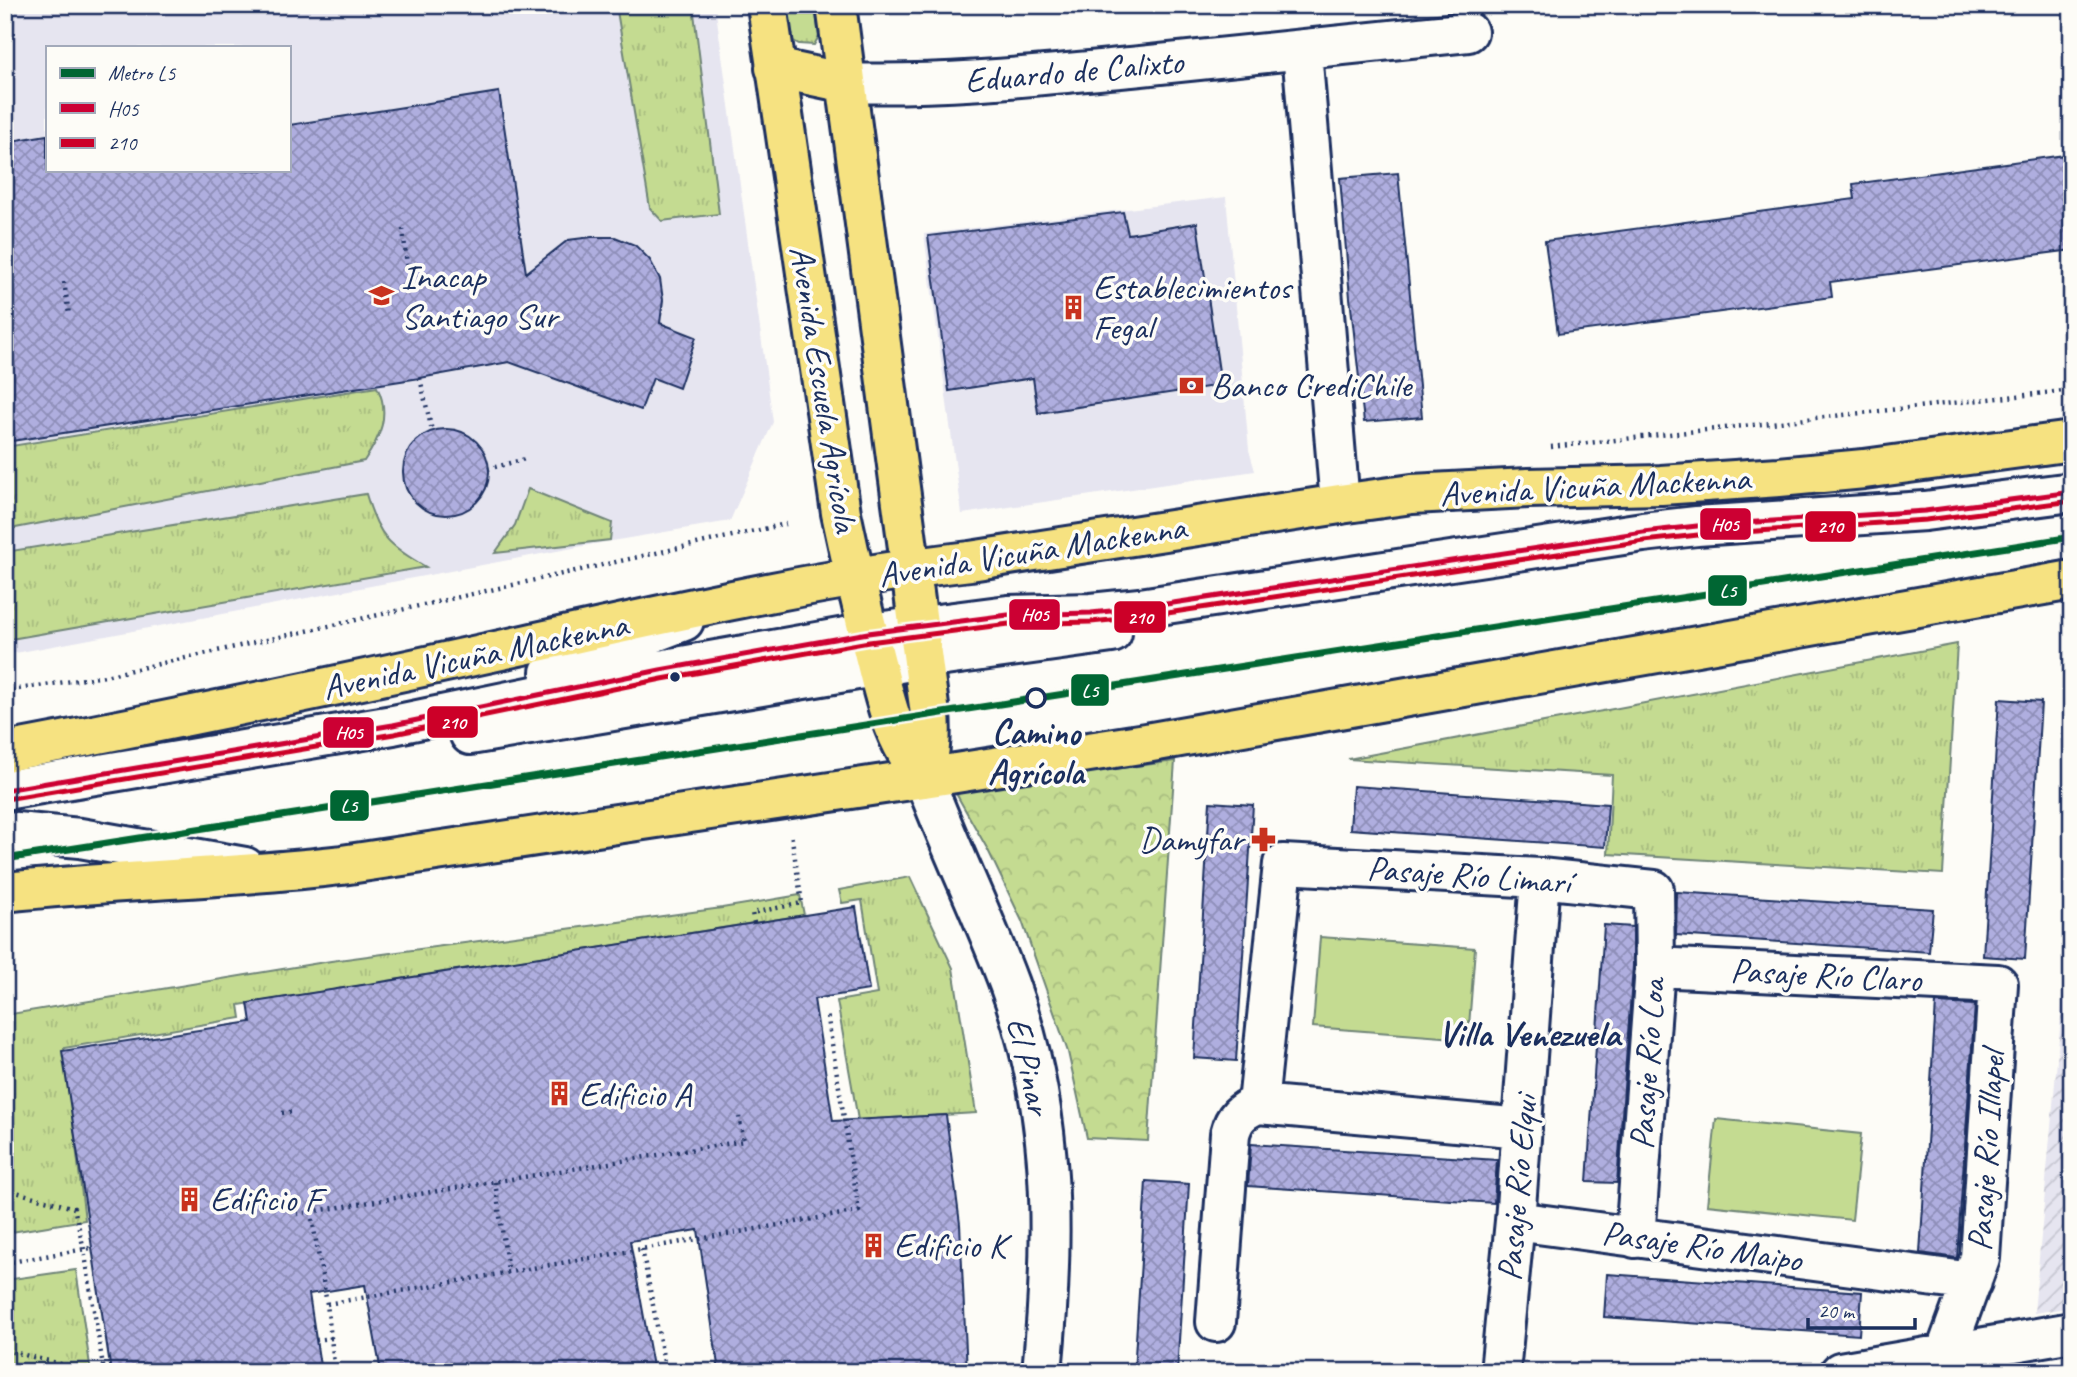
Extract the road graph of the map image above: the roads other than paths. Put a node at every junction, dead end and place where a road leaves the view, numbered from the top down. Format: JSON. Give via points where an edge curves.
{"nodes":[{"id":1,"x":767,"y":5,"type":"edge"},
{"id":2,"x":836,"y":5,"type":"edge"},
{"id":3,"x":1468,"y":32,"type":"dead end"},
{"id":4,"x":1302,"y":51,"type":"junction"},
{"id":5,"x":775,"y":68,"type":"junction"},
{"id":6,"x":846,"y":83,"type":"junction"},
{"id":7,"x":2072,"y":441,"type":"edge"},
{"id":8,"x":1339,"y":504,"type":"junction"},
{"id":9,"x":2071,"y":510,"type":"edge"},
{"id":10,"x":911,"y":568,"type":"junction"},
{"id":11,"x":854,"y":578,"type":"junction"},
{"id":12,"x":2072,"y":580,"type":"edge"},
{"id":13,"x":747,"y":596,"type":"junction"},
{"id":14,"x":921,"y":643,"type":"junction"},
{"id":15,"x":873,"y":650,"type":"junction"},
{"id":16,"x":393,"y":725,"type":"junction"},
{"id":17,"x":5,"y":752,"type":"edge"},
{"id":18,"x":923,"y":778,"type":"junction"},
{"id":19,"x":5,"y":790,"type":"edge"},
{"id":20,"x":5,"y":814,"type":"edge"},
{"id":21,"x":5,"y":831,"type":"edge"},
{"id":22,"x":275,"y":872,"type":"junction"},
{"id":23,"x":1540,"y":878,"type":"junction"},
{"id":24,"x":1654,"y":890,"type":"joint"},
{"id":25,"x":5,"y":892,"type":"edge"},
{"id":26,"x":1655,"y":967,"type":"junction"},
{"id":27,"x":1998,"y":984,"type":"joint"},
{"id":28,"x":1258,"y":1104,"type":"junction"},
{"id":29,"x":1522,"y":1128,"type":"junction"},
{"id":30,"x":1515,"y":1221,"type":"junction"},
{"id":31,"x":1635,"y":1238,"type":"junction"},
{"id":32,"x":1972,"y":1282,"type":"junction"},
{"id":33,"x":1216,"y":1322,"type":"dead end"},
{"id":34,"x":2072,"y":1332,"type":"edge"},
{"id":35,"x":1945,"y":1363,"type":"edge"},
{"id":36,"x":1042,"y":1372,"type":"edge"},
{"id":37,"x":1500,"y":1372,"type":"edge"},
{"id":38,"x":1840,"y":1372,"type":"edge"}],
"edges":[{"from":1,"to":5,"type":"main road","name":"Avenida Escuela Agrícola"},
{"from":2,"to":6,"type":"main road","name":"Avenida Escuela Agrícola"},
{"from":3,"to":4,"type":"street","name":"Eduardo de Calixto"},
{"from":4,"to":6,"type":"street","name":"Eduardo de Calixto","via":[[986,81]]},
{"from":4,"to":8,"type":"street"},
{"from":5,"to":6,"type":"main road"},
{"from":5,"to":11,"type":"main road","name":"Avenida Escuela Agrícola"},
{"from":6,"to":10,"type":"main road","name":"Avenida Escuela Agrícola"},
{"from":7,"to":8,"type":"main road","name":"Avenida Vicuña Mackenna","via":[[1779,477],[1412,494]]},
{"from":8,"to":10,"type":"main road","name":"Avenida Vicuña Mackenna"},
{"from":9,"to":14,"type":"street","via":[[1978,526],[1762,539],[1651,551],[1001,650]]},
{"from":10,"to":11,"type":"main road","name":"Avenida Vicuña Mackenna"},
{"from":10,"to":14,"type":"main road","name":"Avenida Escuela Agrícola"},
{"from":11,"to":13,"type":"main road","name":"Avenida Vicuña Mackenna"},
{"from":11,"to":15,"type":"main road","name":"Avenida Escuela Agrícola"},
{"from":12,"to":18,"type":"main road"},
{"from":13,"to":16,"type":"street","via":[[579,662]]},
{"from":13,"to":17,"type":"main road","name":"Avenida Vicuña Mackenna","via":[[323,689]]},
{"from":14,"to":15,"type":"street"},
{"from":14,"to":18,"type":"main road","name":"Avenida Escuela Agrícola","via":[[931,734]]},
{"from":15,"to":16,"type":"street","via":[[660,670]]},
{"from":15,"to":18,"type":"main road","name":"Avenida Escuela Agrícola","via":[[900,744]]},
{"from":15,"to":20,"type":"street"},
{"from":16,"to":19,"type":"street"},
{"from":18,"to":22,"type":"main road"},
{"from":18,"to":36,"type":"street","name":"El Pinar","via":[[1010,986],[1041,1108],[1051,1232]]},
{"from":21,"to":22,"type":"street","via":[[80,838]]},
{"from":22,"to":25,"type":"main road"},
{"from":23,"to":24,"type":"street","name":"Pasaje Río Limarí"},
{"from":23,"to":28,"type":"street","name":"Pasaje Río Limarí","via":[[1283,864]]},
{"from":23,"to":29,"type":"street","name":"Pasaje Río Elqui"},
{"from":24,"to":26,"type":"street","name":"Pasaje Río Loa"},
{"from":26,"to":27,"type":"street","name":"Pasaje Río Claro"},
{"from":26,"to":31,"type":"street","name":"Pasaje Río Loa"},
{"from":27,"to":32,"type":"street","name":"Pasaje Río Illapel","via":[[1980,1258]]},
{"from":28,"to":29,"type":"street"},
{"from":28,"to":33,"type":"street","via":[[1239,1115],[1230,1134]]},
{"from":29,"to":30,"type":"street","name":"Pasaje Río Elqui"},
{"from":30,"to":31,"type":"street","name":"Pasaje Río Maipo"},
{"from":30,"to":37,"type":"street","name":"Pasaje Río Elqui"},
{"from":31,"to":32,"type":"street","name":"Pasaje Río Maipo"},
{"from":32,"to":35,"type":"street","name":"Pasaje Río Illapel"},
{"from":34,"to":35,"type":"street"},
{"from":35,"to":38,"type":"street"}]}
